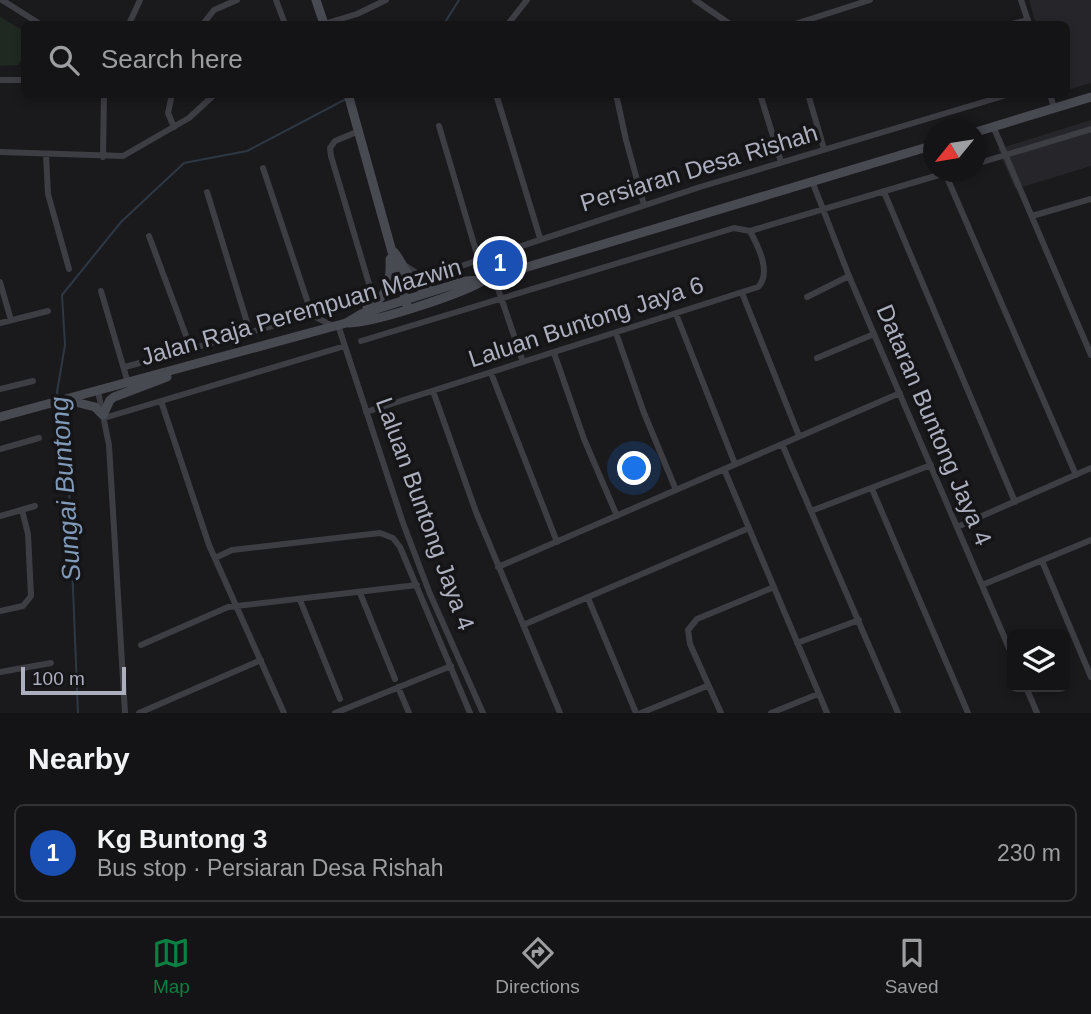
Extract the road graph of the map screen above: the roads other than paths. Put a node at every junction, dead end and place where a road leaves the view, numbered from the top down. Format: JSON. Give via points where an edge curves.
{"nodes":[{"id":1,"x":2,"y":0,"type":"edge"},
{"id":2,"x":237,"y":0,"type":"edge"},
{"id":3,"x":276,"y":0,"type":"edge"},
{"id":4,"x":316,"y":0,"type":"edge"},
{"id":5,"x":386,"y":0,"type":"edge"},
{"id":6,"x":527,"y":0,"type":"edge"},
{"id":7,"x":695,"y":0,"type":"edge"},
{"id":8,"x":870,"y":0,"type":"edge"},
{"id":9,"x":1021,"y":0,"type":"edge"},
{"id":10,"x":137,"y":1,"type":"edge"},
{"id":11,"x":847,"y":3,"type":"edge"},
{"id":12,"x":35,"y":21,"type":"edge"},
{"id":13,"x":130,"y":21,"type":"edge"},
{"id":14,"x":206,"y":21,"type":"edge"},
{"id":15,"x":284,"y":21,"type":"edge"},
{"id":16,"x":323,"y":21,"type":"edge"},
{"id":17,"x":334,"y":21,"type":"edge"},
{"id":18,"x":510,"y":21,"type":"edge"},
{"id":19,"x":726,"y":21,"type":"edge"},
{"id":20,"x":802,"y":21,"type":"edge"},
{"id":21,"x":1028,"y":21,"type":"edge"},
{"id":22,"x":0,"y":80,"type":"edge"},
{"id":23,"x":21,"y":80,"type":"edge"},
{"id":24,"x":1091,"y":97,"type":"edge"},
{"id":25,"x":104,"y":98,"type":"edge"},
{"id":26,"x":171,"y":98,"type":"edge"},
{"id":27,"x":211,"y":98,"type":"edge"},
{"id":28,"x":349,"y":98,"type":"edge"},
{"id":29,"x":497,"y":98,"type":"edge"},
{"id":30,"x":617,"y":98,"type":"edge"},
{"id":31,"x":761,"y":98,"type":"edge"},
{"id":32,"x":809,"y":98,"type":"edge"},
{"id":33,"x":996,"y":98,"type":"edge"},
{"id":34,"x":1051,"y":98,"type":"edge"},
{"id":35,"x":1054,"y":108,"type":"junction"},
{"id":36,"x":993,"y":126,"type":"junction"},
{"id":37,"x":174,"y":127,"type":"junction"},
{"id":38,"x":439,"y":127,"type":"dead end"},
{"id":39,"x":986,"y":128,"type":"edge"},
{"id":40,"x":1091,"y":129,"type":"edge"},
{"id":41,"x":359,"y":131,"type":"junction"},
{"id":42,"x":923,"y":148,"type":"edge"},
{"id":43,"x":824,"y":149,"type":"junction"},
{"id":44,"x":0,"y":152,"type":"edge"},
{"id":45,"x":46,"y":155,"type":"junction"},
{"id":46,"x":1006,"y":155,"type":"junction"},
{"id":47,"x":103,"y":157,"type":"junction"},
{"id":48,"x":986,"y":161,"type":"edge"},
{"id":49,"x":780,"y":162,"type":"junction"},
{"id":50,"x":263,"y":168,"type":"dead end"},
{"id":51,"x":923,"y":180,"type":"edge"},
{"id":52,"x":812,"y":181,"type":"junction"},
{"id":53,"x":951,"y":182,"type":"edge"},
{"id":54,"x":206,"y":192,"type":"dead end"},
{"id":55,"x":884,"y":192,"type":"junction"},
{"id":56,"x":1091,"y":199,"type":"edge"},
{"id":57,"x":644,"y":205,"type":"junction"},
{"id":58,"x":822,"y":210,"type":"junction"},
{"id":59,"x":1032,"y":216,"type":"junction"},
{"id":60,"x":750,"y":231,"type":"junction"},
{"id":61,"x":149,"y":236,"type":"dead end"},
{"id":62,"x":540,"y":238,"type":"junction"},
{"id":63,"x":390,"y":248,"type":"junction"},
{"id":64,"x":479,"y":261,"type":"junction"},
{"id":65,"x":402,"y":265,"type":"junction"},
{"id":66,"x":69,"y":269,"type":"dead end"},
{"id":67,"x":849,"y":276,"type":"junction"},
{"id":68,"x":489,"y":278,"type":"junction"},
{"id":69,"x":0,"y":282,"type":"edge"},
{"id":70,"x":443,"y":288,"type":"junction"},
{"id":71,"x":101,"y":291,"type":"dead end"},
{"id":72,"x":742,"y":293,"type":"junction"},
{"id":73,"x":807,"y":297,"type":"dead end"},
{"id":74,"x":502,"y":300,"type":"junction"},
{"id":75,"x":375,"y":304,"type":"junction"},
{"id":76,"x":407,"y":305,"type":"junction"},
{"id":77,"x":48,"y":311,"type":"dead end"},
{"id":78,"x":677,"y":314,"type":"junction"},
{"id":79,"x":312,"y":315,"type":"junction"},
{"id":80,"x":11,"y":320,"type":"junction"},
{"id":81,"x":0,"y":323,"type":"edge"},
{"id":82,"x":343,"y":323,"type":"junction"},
{"id":83,"x":250,"y":331,"type":"junction"},
{"id":84,"x":616,"y":333,"type":"junction"},
{"id":85,"x":874,"y":334,"type":"junction"},
{"id":86,"x":361,"y":341,"type":"dead end"},
{"id":87,"x":345,"y":346,"type":"junction"},
{"id":88,"x":191,"y":349,"type":"junction"},
{"id":89,"x":554,"y":353,"type":"junction"},
{"id":90,"x":1091,"y":355,"type":"edge"},
{"id":91,"x":817,"y":358,"type":"dead end"},
{"id":92,"x":523,"y":362,"type":"junction"},
{"id":93,"x":125,"y":367,"type":"junction"},
{"id":94,"x":184,"y":368,"type":"junction"},
{"id":95,"x":491,"y":373,"type":"junction"},
{"id":96,"x":33,"y":381,"type":"dead end"},
{"id":97,"x":128,"y":383,"type":"junction"},
{"id":98,"x":0,"y":389,"type":"edge"},
{"id":99,"x":98,"y":391,"type":"junction"},
{"id":100,"x":433,"y":391,"type":"junction"},
{"id":101,"x":900,"y":393,"type":"junction"},
{"id":102,"x":65,"y":400,"type":"junction"},
{"id":103,"x":162,"y":401,"type":"junction"},
{"id":104,"x":366,"y":412,"type":"junction"},
{"id":105,"x":0,"y":417,"type":"edge"},
{"id":106,"x":104,"y":417,"type":"junction"},
{"id":107,"x":799,"y":436,"type":"junction"},
{"id":108,"x":39,"y":438,"type":"dead end"},
{"id":109,"x":782,"y":444,"type":"junction"},
{"id":110,"x":0,"y":449,"type":"edge"},
{"id":111,"x":734,"y":464,"type":"junction"},
{"id":112,"x":931,"y":465,"type":"junction"},
{"id":113,"x":1091,"y":468,"type":"edge"},
{"id":114,"x":724,"y":469,"type":"junction"},
{"id":115,"x":1076,"y":475,"type":"junction"},
{"id":116,"x":872,"y":489,"type":"junction"},
{"id":117,"x":676,"y":490,"type":"junction"},
{"id":118,"x":1015,"y":502,"type":"junction"},
{"id":119,"x":35,"y":506,"type":"dead end"},
{"id":120,"x":22,"y":510,"type":"junction"},
{"id":121,"x":811,"y":511,"type":"junction"},
{"id":122,"x":0,"y":516,"type":"edge"},
{"id":123,"x":617,"y":516,"type":"junction"},
{"id":124,"x":957,"y":527,"type":"junction"},
{"id":125,"x":749,"y":528,"type":"junction"},
{"id":126,"x":1091,"y":540,"type":"edge"},
{"id":127,"x":556,"y":542,"type":"junction"},
{"id":128,"x":215,"y":558,"type":"junction"},
{"id":129,"x":1042,"y":561,"type":"junction"},
{"id":130,"x":498,"y":567,"type":"junction"},
{"id":131,"x":417,"y":585,"type":"junction"},
{"id":132,"x":982,"y":585,"type":"junction"},
{"id":133,"x":774,"y":587,"type":"junction"},
{"id":134,"x":360,"y":593,"type":"junction"},
{"id":135,"x":588,"y":598,"type":"junction"},
{"id":136,"x":300,"y":600,"type":"junction"},
{"id":137,"x":237,"y":606,"type":"junction"},
{"id":138,"x":0,"y":611,"type":"edge"},
{"id":139,"x":859,"y":620,"type":"junction"},
{"id":140,"x":523,"y":625,"type":"junction"},
{"id":141,"x":797,"y":643,"type":"junction"},
{"id":142,"x":1007,"y":643,"type":"edge"},
{"id":143,"x":141,"y":645,"type":"dead end"},
{"id":144,"x":261,"y":660,"type":"junction"},
{"id":145,"x":51,"y":663,"type":"dead end"},
{"id":146,"x":451,"y":666,"type":"junction"},
{"id":147,"x":0,"y":672,"type":"edge"},
{"id":148,"x":1091,"y":677,"type":"edge"},
{"id":149,"x":395,"y":679,"type":"dead end"},
{"id":150,"x":707,"y":686,"type":"junction"},
{"id":151,"x":398,"y":687,"type":"junction"},
{"id":152,"x":1028,"y":692,"type":"edge"},
{"id":153,"x":818,"y":694,"type":"junction"},
{"id":154,"x":340,"y":699,"type":"dead end"},
{"id":155,"x":345,"y":711,"type":"edge"},
{"id":156,"x":125,"y":713,"type":"edge"},
{"id":157,"x":139,"y":713,"type":"edge"},
{"id":158,"x":284,"y":713,"type":"edge"},
{"id":159,"x":335,"y":713,"type":"edge"},
{"id":160,"x":409,"y":713,"type":"edge"},
{"id":161,"x":470,"y":713,"type":"edge"},
{"id":162,"x":483,"y":713,"type":"edge"},
{"id":163,"x":560,"y":713,"type":"edge"},
{"id":164,"x":635,"y":713,"type":"edge"},
{"id":165,"x":641,"y":713,"type":"edge"},
{"id":166,"x":720,"y":713,"type":"edge"},
{"id":167,"x":771,"y":713,"type":"edge"},
{"id":168,"x":827,"y":713,"type":"edge"},
{"id":169,"x":898,"y":713,"type":"edge"},
{"id":170,"x":968,"y":713,"type":"edge"},
{"id":171,"x":1037,"y":713,"type":"edge"}],
"edges":[{"from":1,"to":12,"type":"street"},
{"from":2,"to":14,"type":"street","via":[[214,10]]},
{"from":3,"to":15,"type":"street"},
{"from":4,"to":16,"type":"main road"},
{"from":5,"to":17,"type":"street"},
{"from":6,"to":18,"type":"street"},
{"from":7,"to":19,"type":"street"},
{"from":8,"to":11,"type":"street"},
{"from":9,"to":21,"type":"street"},
{"from":10,"to":13,"type":"street"},
{"from":11,"to":20,"type":"street"},
{"from":22,"to":23,"type":"street"},
{"from":24,"to":35,"type":"main road"},
{"from":25,"to":47,"type":"street"},
{"from":26,"to":37,"type":"street","via":[[169,113]]},
{"from":27,"to":37,"type":"street"},
{"from":28,"to":41,"type":"main road"},
{"from":29,"to":62,"type":"street"},
{"from":30,"to":57,"type":"street"},
{"from":31,"to":49,"type":"street"},
{"from":32,"to":43,"type":"street"},
{"from":33,"to":43,"type":"street","name":"Persiaran Desa Rishah"},
{"from":34,"to":35,"type":"street"},
{"from":35,"to":36,"type":"main road"},
{"from":36,"to":39,"type":"main road"},
{"from":36,"to":46,"type":"street"},
{"from":37,"to":47,"type":"street","via":[[124,156]]},
{"from":38,"to":64,"type":"street"},
{"from":40,"to":46,"type":"street"},
{"from":41,"to":63,"type":"main road"},
{"from":41,"to":75,"type":"street","via":[[335,141],[330,148]]},
{"from":42,"to":52,"type":"main road","name":"Jalan Raja Perempuan Mazwin"},
{"from":43,"to":49,"type":"street","name":"Persiaran Desa Rishah"},
{"from":44,"to":45,"type":"street"},
{"from":45,"to":47,"type":"street"},
{"from":45,"to":66,"type":"street","via":[[48,194]]},
{"from":46,"to":48,"type":"street"},
{"from":46,"to":59,"type":"street"},
{"from":49,"to":57,"type":"street","name":"Persiaran Desa Rishah"},
{"from":50,"to":79,"type":"street"},
{"from":51,"to":55,"type":"street"},
{"from":52,"to":58,"type":"street","name":"Dataran Buntong Jaya 4"},
{"from":52,"to":68,"type":"main road","name":"Jalan Raja Perempuan Mazwin"},
{"from":53,"to":115,"type":"street"},
{"from":54,"to":83,"type":"street"},
{"from":55,"to":58,"type":"street"},
{"from":55,"to":118,"type":"street"},
{"from":56,"to":59,"type":"street"},
{"from":57,"to":62,"type":"street","name":"Persiaran Desa Rishah"},
{"from":58,"to":60,"type":"street"},
{"from":58,"to":67,"type":"street","name":"Dataran Buntong Jaya 4"},
{"from":59,"to":90,"type":"street"},
{"from":60,"to":72,"type":"street","name":"Laluan Buntong Jaya 6","via":[[766,274],[758,287]]},
{"from":60,"to":74,"type":"street","via":[[733,229]]},
{"from":61,"to":88,"type":"street"},
{"from":62,"to":64,"type":"street","name":"Persiaran Desa Rishah"},
{"from":63,"to":65,"type":"main road"},
{"from":63,"to":75,"type":"main road","via":[[390,279]]},
{"from":63,"to":76,"type":"main road"},
{"from":64,"to":65,"type":"street","name":"Persiaran Desa Rishah","via":[[425,276]]},
{"from":65,"to":70,"type":"main road","via":[[415,285],[429,291]]},
{"from":67,"to":73,"type":"street"},
{"from":67,"to":85,"type":"street","name":"Dataran Buntong Jaya 4"},
{"from":68,"to":70,"type":"main road","name":"Jalan Raja Perempuan Mazwin"},
{"from":68,"to":74,"type":"street"},
{"from":68,"to":76,"type":"main road","via":[[468,289]]},
{"from":69,"to":80,"type":"street"},
{"from":70,"to":76,"type":"main road","name":"Jalan Raja Perempuan Mazwin"},
{"from":71,"to":93,"type":"street"},
{"from":72,"to":78,"type":"street","name":"Laluan Buntong Jaya 6"},
{"from":72,"to":107,"type":"street"},
{"from":74,"to":86,"type":"street"},
{"from":74,"to":92,"type":"street"},
{"from":75,"to":82,"type":"main road"},
{"from":76,"to":82,"type":"main road","via":[[362,323]]},
{"from":77,"to":80,"type":"street"},
{"from":78,"to":84,"type":"street","name":"Laluan Buntong Jaya 6"},
{"from":78,"to":111,"type":"street"},
{"from":79,"to":82,"type":"street"},
{"from":79,"to":83,"type":"street"},
{"from":80,"to":81,"type":"street"},
{"from":82,"to":87,"type":"street","name":"Laluan Buntong Jaya 4"},
{"from":82,"to":94,"type":"main road","name":"Jalan Raja Perempuan Mazwin"},
{"from":83,"to":88,"type":"street"},
{"from":84,"to":89,"type":"street","name":"Laluan Buntong Jaya 6"},
{"from":84,"to":117,"type":"street"},
{"from":85,"to":91,"type":"street"},
{"from":85,"to":101,"type":"street","name":"Dataran Buntong Jaya 4"},
{"from":87,"to":103,"type":"street"},
{"from":87,"to":104,"type":"street","name":"Laluan Buntong Jaya 4"},
{"from":88,"to":93,"type":"street"},
{"from":89,"to":92,"type":"street","name":"Laluan Buntong Jaya 6"},
{"from":89,"to":123,"type":"street"},
{"from":92,"to":95,"type":"street","name":"Laluan Buntong Jaya 6"},
{"from":93,"to":97,"type":"street"},
{"from":94,"to":97,"type":"main road","name":"Jalan Raja Perempuan Mazwin"},
{"from":94,"to":106,"type":"main road","via":[[114,397]]},
{"from":95,"to":100,"type":"street","name":"Laluan Buntong Jaya 6"},
{"from":95,"to":127,"type":"street"},
{"from":96,"to":98,"type":"street"},
{"from":97,"to":99,"type":"main road","name":"Jalan Raja Perempuan Mazwin"},
{"from":99,"to":102,"type":"main road","name":"Jalan Raja Perempuan Mazwin"},
{"from":99,"to":106,"type":"street"},
{"from":100,"to":104,"type":"street","name":"Laluan Buntong Jaya 6"},
{"from":100,"to":130,"type":"street"},
{"from":101,"to":107,"type":"street"},
{"from":101,"to":112,"type":"street","name":"Dataran Buntong Jaya 4"},
{"from":102,"to":105,"type":"main road","name":"Jalan Raja Perempuan Mazwin"},
{"from":102,"to":106,"type":"main road","via":[[95,407]]},
{"from":103,"to":106,"type":"street"},
{"from":103,"to":128,"type":"street"},
{"from":104,"to":162,"type":"street","name":"Laluan Buntong Jaya 4","via":[[402,523]]},
{"from":106,"to":156,"type":"street"},
{"from":107,"to":109,"type":"street"},
{"from":108,"to":110,"type":"street"},
{"from":109,"to":111,"type":"street"},
{"from":109,"to":121,"type":"street"},
{"from":111,"to":114,"type":"street"},
{"from":112,"to":116,"type":"street"},
{"from":112,"to":124,"type":"street","name":"Dataran Buntong Jaya 4"},
{"from":113,"to":115,"type":"street"},
{"from":114,"to":117,"type":"street"},
{"from":114,"to":125,"type":"street"},
{"from":115,"to":118,"type":"street"},
{"from":116,"to":121,"type":"street"},
{"from":116,"to":170,"type":"street"},
{"from":117,"to":123,"type":"street"},
{"from":118,"to":124,"type":"street"},
{"from":119,"to":120,"type":"street"},
{"from":120,"to":122,"type":"street"},
{"from":120,"to":138,"type":"street","via":[[29,534],[31,596],[19,608]]},
{"from":121,"to":139,"type":"street"},
{"from":123,"to":127,"type":"street"},
{"from":124,"to":132,"type":"street","name":"Dataran Buntong Jaya 4"},
{"from":125,"to":133,"type":"street"},
{"from":125,"to":135,"type":"street"},
{"from":126,"to":129,"type":"street"},
{"from":127,"to":130,"type":"street"},
{"from":128,"to":131,"type":"street","via":[[232,550],[380,533],[400,547]]},
{"from":128,"to":137,"type":"street"},
{"from":129,"to":132,"type":"street"},
{"from":129,"to":148,"type":"street"},
{"from":130,"to":140,"type":"street"},
{"from":131,"to":134,"type":"street"},
{"from":131,"to":146,"type":"street"},
{"from":132,"to":142,"type":"street","name":"Dataran Buntong Jaya 4"},
{"from":133,"to":141,"type":"street"},
{"from":133,"to":150,"type":"street","via":[[697,619],[688,630]]},
{"from":134,"to":136,"type":"street"},
{"from":134,"to":149,"type":"street"},
{"from":135,"to":140,"type":"street"},
{"from":135,"to":164,"type":"street"},
{"from":136,"to":137,"type":"street"},
{"from":136,"to":154,"type":"street"},
{"from":137,"to":143,"type":"street"},
{"from":137,"to":144,"type":"street"},
{"from":139,"to":141,"type":"street"},
{"from":139,"to":169,"type":"street"},
{"from":140,"to":163,"type":"street"},
{"from":141,"to":153,"type":"street"},
{"from":144,"to":157,"type":"street"},
{"from":144,"to":158,"type":"street"},
{"from":145,"to":147,"type":"street"},
{"from":146,"to":151,"type":"street"},
{"from":146,"to":161,"type":"street"},
{"from":150,"to":165,"type":"street"},
{"from":150,"to":166,"type":"street"},
{"from":151,"to":155,"type":"street"},
{"from":151,"to":160,"type":"street"},
{"from":152,"to":171,"type":"street"},
{"from":153,"to":167,"type":"street"},
{"from":153,"to":168,"type":"street"},
{"from":155,"to":159,"type":"street"}]}
